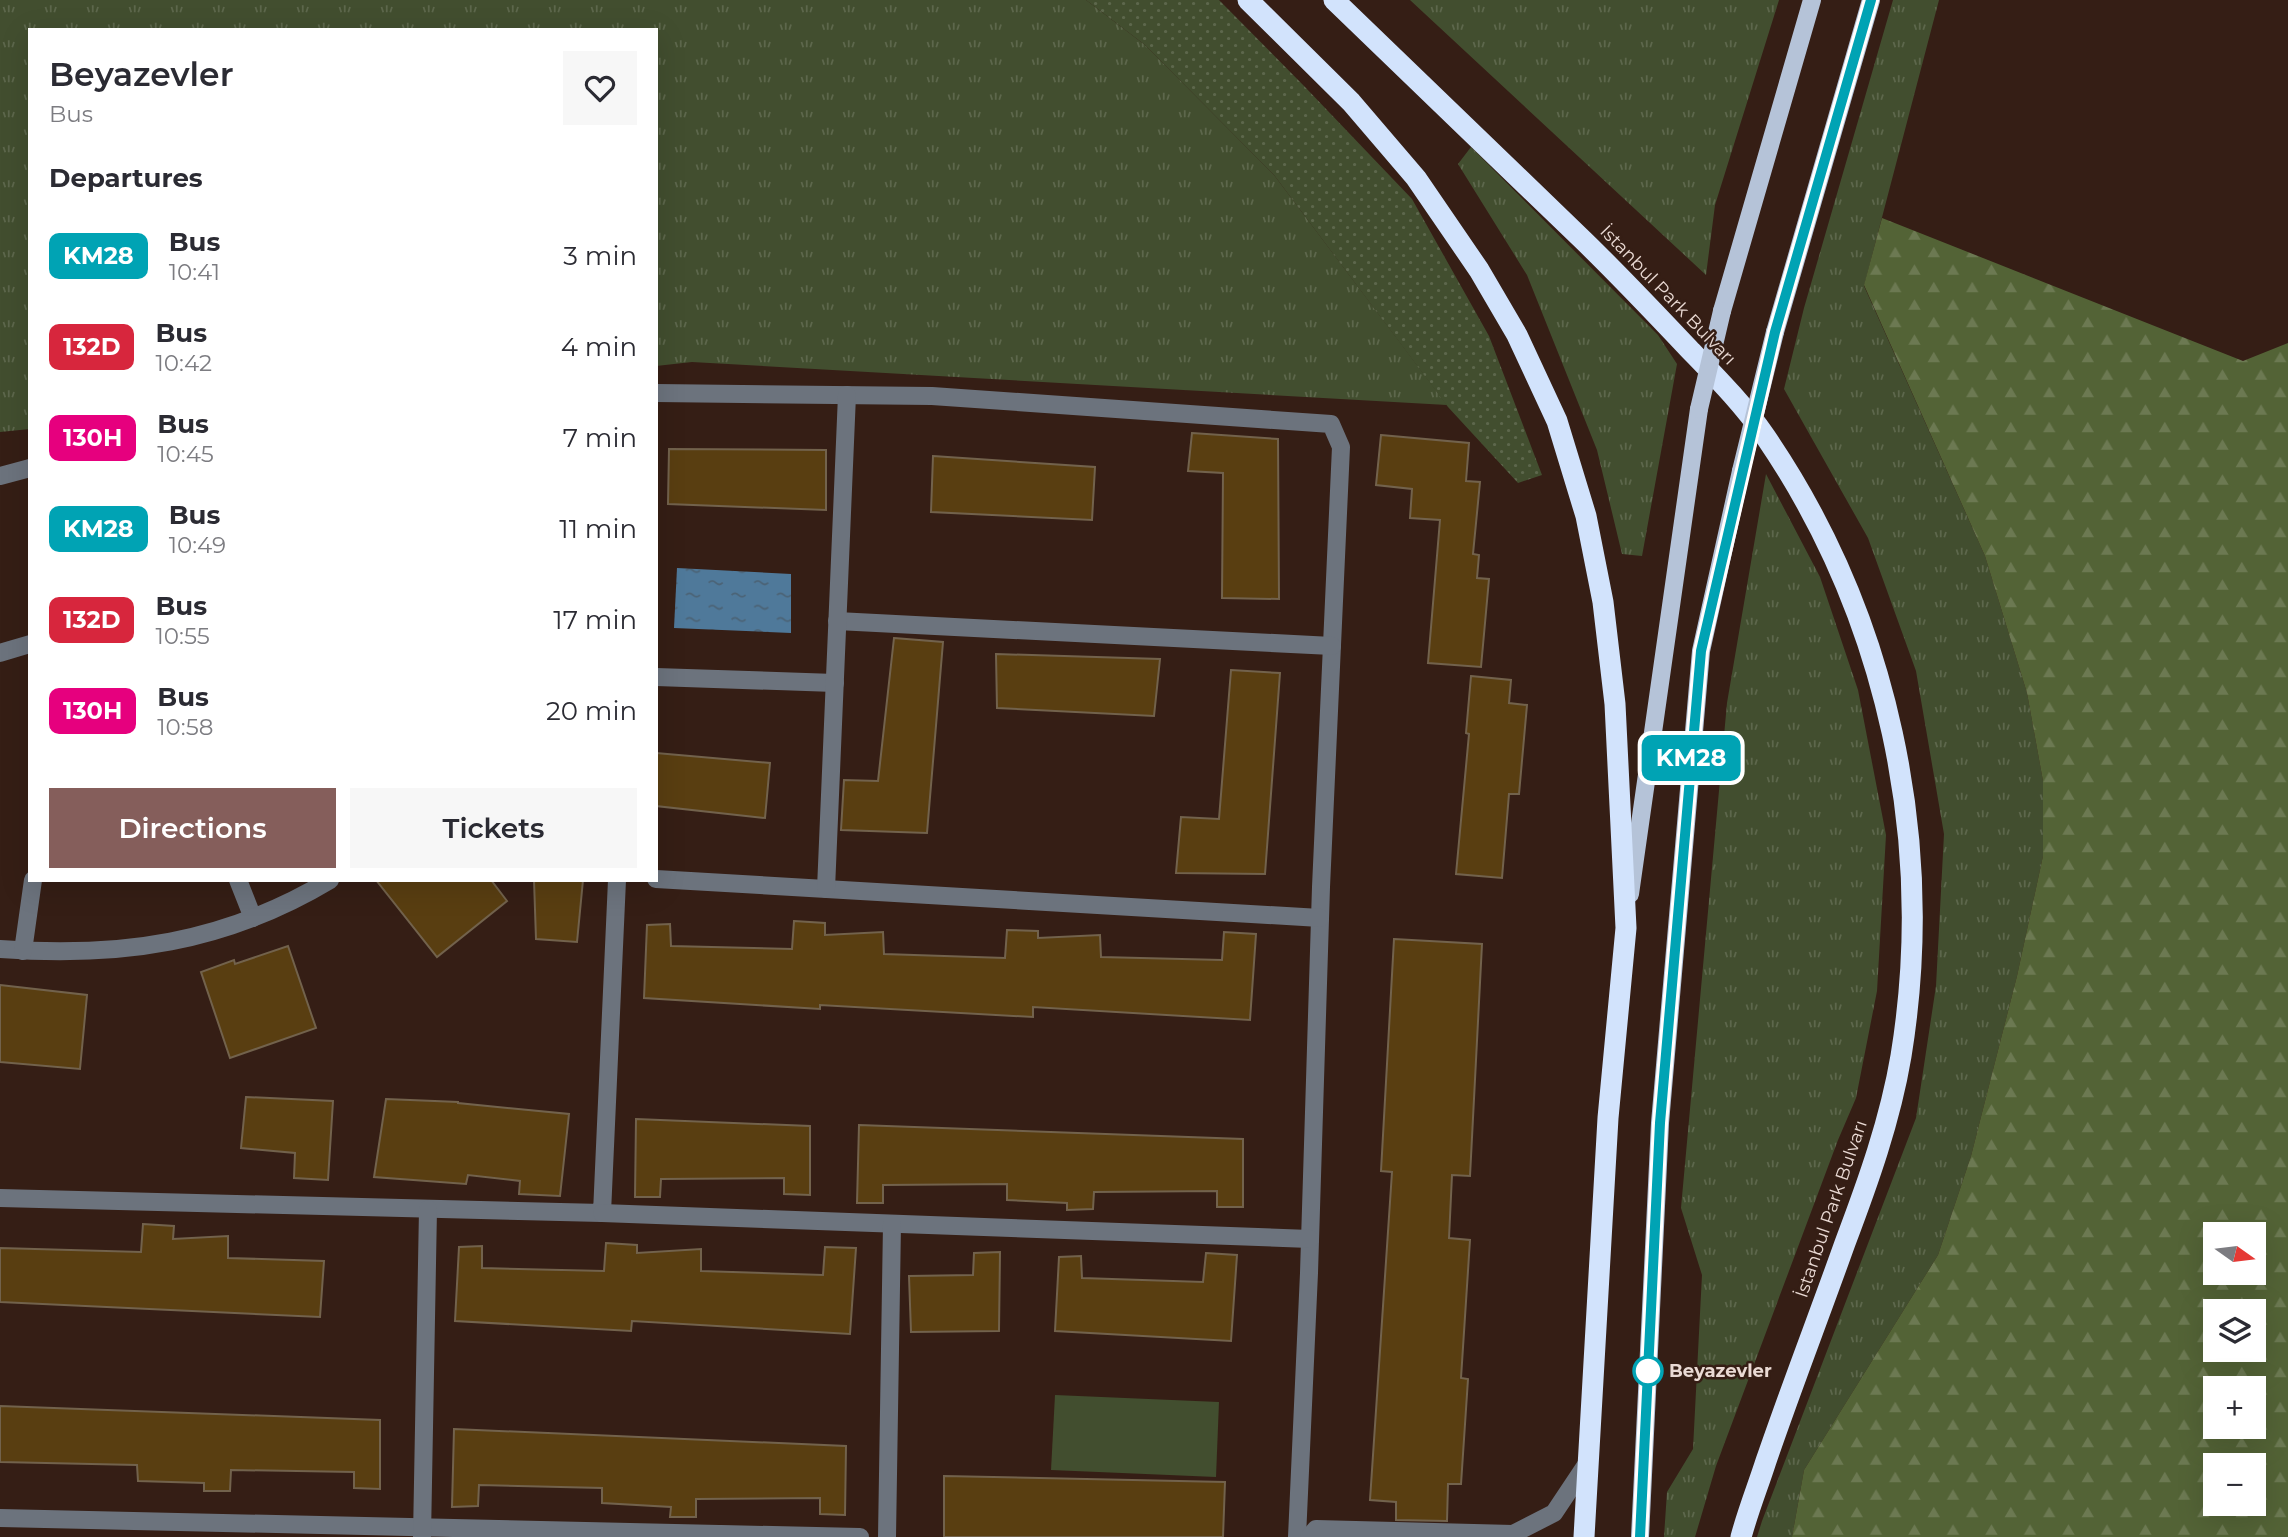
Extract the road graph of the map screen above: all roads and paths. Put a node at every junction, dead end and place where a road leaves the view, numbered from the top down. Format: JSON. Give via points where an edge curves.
{"nodes":[{"id":1,"x":1248,"y":0,"type":"edge"},
{"id":2,"x":1334,"y":0,"type":"edge"},
{"id":3,"x":1812,"y":0,"type":"edge"},
{"id":4,"x":1871,"y":0,"type":"edge"},
{"id":5,"x":658,"y":393,"type":"edge"},
{"id":6,"x":847,"y":395,"type":"junction"},
{"id":7,"x":28,"y":469,"type":"edge"},
{"id":8,"x":0,"y":476,"type":"edge"},
{"id":9,"x":837,"y":621,"type":"junction"},
{"id":10,"x":28,"y":645,"type":"edge"},
{"id":11,"x":1332,"y":646,"type":"junction"},
{"id":12,"x":0,"y":653,"type":"edge"},
{"id":13,"x":658,"y":677,"type":"edge"},
{"id":14,"x":835,"y":683,"type":"junction"},
{"id":15,"x":658,"y":879,"type":"edge"},
{"id":16,"x":33,"y":882,"type":"edge"},
{"id":17,"x":239,"y":882,"type":"edge"},
{"id":18,"x":327,"y":882,"type":"edge"},
{"id":19,"x":617,"y":882,"type":"edge"},
{"id":20,"x":826,"y":889,"type":"junction"},
{"id":21,"x":253,"y":918,"type":"junction"},
{"id":22,"x":1320,"y":918,"type":"junction"},
{"id":23,"x":1626,"y":928,"type":"junction"},
{"id":24,"x":0,"y":950,"type":"edge"},
{"id":25,"x":23,"y":951,"type":"junction"},
{"id":26,"x":0,"y":1198,"type":"edge"},
{"id":27,"x":428,"y":1209,"type":"junction"},
{"id":28,"x":602,"y":1213,"type":"junction"},
{"id":29,"x":891,"y":1224,"type":"junction"},
{"id":30,"x":1310,"y":1239,"type":"junction"},
{"id":31,"x":1588,"y":1462,"type":"junction"},
{"id":32,"x":0,"y":1518,"type":"edge"},
{"id":33,"x":423,"y":1532,"type":"edge"},
{"id":34,"x":860,"y":1537,"type":"edge"},
{"id":35,"x":887,"y":1537,"type":"edge"},
{"id":36,"x":1297,"y":1537,"type":"edge"},
{"id":37,"x":1309,"y":1537,"type":"edge"},
{"id":38,"x":1584,"y":1537,"type":"edge"},
{"id":39,"x":1640,"y":1537,"type":"edge"},
{"id":40,"x":1741,"y":1537,"type":"edge"}],
"edges":[{"from":1,"to":23,"type":"highway","via":[[1351,102],[1416,178],[1517,335],[1558,421],[1586,516],[1603,603],[1615,704]]},
{"from":2,"to":40,"type":"highway","name":"İstanbul Park Bulvarı","via":[[1629,284],[1736,398],[1765,435],[1836,561],[1880,676],[1906,806],[1911,893],[1910,972],[1900,1057],[1878,1154]]},
{"from":3,"to":23,"type":"main road","name":"İstanbul Park Bulvarı","bridge":true,"via":[[1722,311],[1699,409]]},
{"from":4,"to":39,"type":"main road","bridge":true,"via":[[1775,332],[1701,651],[1660,1123]]},
{"from":5,"to":6,"type":"lane"},
{"from":6,"to":9,"type":"lane"},
{"from":6,"to":11,"type":"lane","via":[[932,396],[1331,424],[1341,447]]},
{"from":7,"to":8,"type":"lane"},
{"from":9,"to":11,"type":"lane"},
{"from":9,"to":14,"type":"lane"},
{"from":10,"to":12,"type":"lane"},
{"from":11,"to":22,"type":"lane"},
{"from":13,"to":14,"type":"lane"},
{"from":14,"to":20,"type":"lane"},
{"from":15,"to":20,"type":"lane"},
{"from":16,"to":25,"type":"lane"},
{"from":17,"to":21,"type":"lane"},
{"from":18,"to":21,"type":"lane"},
{"from":19,"to":28,"type":"lane"},
{"from":20,"to":22,"type":"lane"},
{"from":21,"to":25,"type":"lane","via":[[172,942],[110,951]]},
{"from":22,"to":30,"type":"lane"},
{"from":23,"to":31,"type":"highway","via":[[1608,1118]]},
{"from":24,"to":25,"type":"lane"},
{"from":26,"to":27,"type":"lane"},
{"from":27,"to":28,"type":"lane"},
{"from":27,"to":33,"type":"lane"},
{"from":28,"to":29,"type":"lane"},
{"from":29,"to":30,"type":"lane"},
{"from":29,"to":35,"type":"lane"},
{"from":30,"to":36,"type":"lane"},
{"from":31,"to":37,"type":"lane","via":[[1555,1513],[1513,1534],[1315,1529]]},
{"from":31,"to":38,"type":"highway"},
{"from":32,"to":33,"type":"lane"},
{"from":33,"to":34,"type":"lane"}]}
